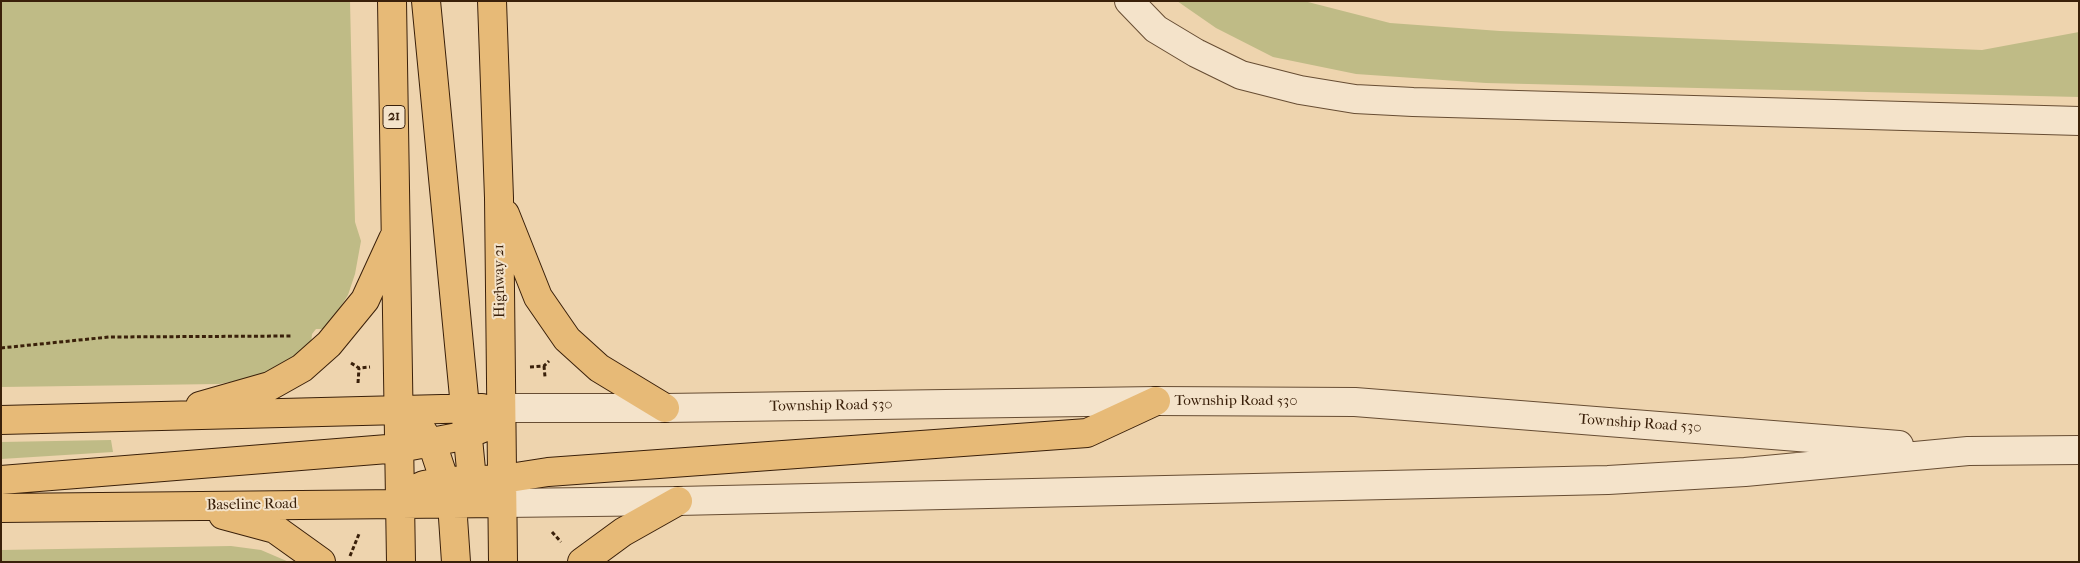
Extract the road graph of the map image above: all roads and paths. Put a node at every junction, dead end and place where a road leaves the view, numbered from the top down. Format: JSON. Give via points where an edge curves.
{"nodes":[{"id":1,"x":392,"y":1,"type":"edge"},
{"id":2,"x":426,"y":1,"type":"edge"},
{"id":3,"x":492,"y":1,"type":"edge"},
{"id":4,"x":1129,"y":1,"type":"edge"},
{"id":5,"x":2079,"y":121,"type":"edge"},
{"id":6,"x":499,"y":198,"type":"junction"},
{"id":7,"x":396,"y":233,"type":"junction"},
{"id":8,"x":298,"y":335,"type":"dead end"},
{"id":9,"x":1,"y":348,"type":"edge"},
{"id":10,"x":554,"y":356,"type":"dead end"},
{"id":11,"x":351,"y":362,"type":"dead end"},
{"id":12,"x":544,"y":366,"type":"junction"},
{"id":13,"x":370,"y":367,"type":"dead end"},
{"id":14,"x":528,"y":367,"type":"dead end"},
{"id":15,"x":359,"y":368,"type":"junction"},
{"id":16,"x":545,"y":377,"type":"dead end"},
{"id":17,"x":358,"y":386,"type":"dead end"},
{"id":18,"x":1156,"y":401,"type":"junction"},
{"id":19,"x":502,"y":408,"type":"junction"},
{"id":20,"x":665,"y":408,"type":"junction"},
{"id":21,"x":399,"y":410,"type":"junction"},
{"id":22,"x":167,"y":416,"type":"junction"},
{"id":23,"x":1,"y":420,"type":"edge"},
{"id":24,"x":467,"y":421,"type":"junction"},
{"id":25,"x":430,"y":443,"type":"junction"},
{"id":26,"x":400,"y":448,"type":"junction"},
{"id":27,"x":2079,"y":450,"type":"edge"},
{"id":28,"x":1968,"y":451,"type":"junction"},
{"id":29,"x":1,"y":480,"type":"edge"},
{"id":30,"x":457,"y":488,"type":"junction"},
{"id":31,"x":503,"y":491,"type":"junction"},
{"id":32,"x":678,"y":501,"type":"junction"},
{"id":33,"x":401,"y":503,"type":"junction"},
{"id":34,"x":190,"y":506,"type":"junction"},
{"id":35,"x":1,"y":508,"type":"edge"},
{"id":36,"x":550,"y":530,"type":"dead end"},
{"id":37,"x":359,"y":534,"type":"dead end"},
{"id":38,"x":574,"y":555,"type":"edge"},
{"id":39,"x":350,"y":556,"type":"dead end"},
{"id":40,"x":321,"y":562,"type":"edge"},
{"id":41,"x":402,"y":562,"type":"edge"},
{"id":42,"x":456,"y":562,"type":"edge"},
{"id":43,"x":503,"y":562,"type":"edge"}],
"edges":[{"from":1,"to":7,"type":"main road","number":"21"},
{"from":2,"to":24,"type":"main road"},
{"from":3,"to":6,"type":"main road","name":"Highway 21"},
{"from":4,"to":5,"type":"street","via":[[1156,29],[1241,75],[1300,90],[1355,99]]},
{"from":6,"to":19,"type":"main road","name":"Highway 21"},
{"from":6,"to":20,"type":"main road","via":[[538,297],[567,339],[600,368]]},
{"from":7,"to":21,"type":"main road","number":"21"},
{"from":7,"to":22,"type":"main road","via":[[365,300],[328,344],[302,368],[270,386]]},
{"from":8,"to":9,"type":"path","via":[[276,338],[109,336]]},
{"from":10,"to":12,"type":"path"},
{"from":11,"to":15,"type":"path"},
{"from":12,"to":14,"type":"path"},
{"from":12,"to":16,"type":"path"},
{"from":13,"to":15,"type":"path"},
{"from":15,"to":17,"type":"path"},
{"from":18,"to":20,"type":"street","name":"Township Road 530"},
{"from":18,"to":28,"type":"street","name":"Township Road 530","via":[[1354,402]]},
{"from":18,"to":31,"type":"main road","name":"Baseline Road","via":[[1087,433],[548,472]]},
{"from":19,"to":20,"type":"street","name":"Township Road 530"},
{"from":19,"to":24,"type":"main road"},
{"from":19,"to":31,"type":"main road","name":"Highway 21"},
{"from":21,"to":22,"type":"main road"},
{"from":21,"to":24,"type":"main road"},
{"from":21,"to":25,"type":"main road","via":[[424,431]]},
{"from":21,"to":26,"type":"main road","number":"21"},
{"from":22,"to":23,"type":"main road"},
{"from":24,"to":25,"type":"main road"},
{"from":24,"to":30,"type":"main road"},
{"from":25,"to":26,"type":"main road"},
{"from":25,"to":30,"type":"main road"},
{"from":26,"to":29,"type":"main road"},
{"from":26,"to":33,"type":"main road","number":"21"},
{"from":27,"to":28,"type":"street","name":"Township Road 530"},
{"from":28,"to":32,"type":"street","name":"Township Road 530","via":[[1745,472],[1608,480]]},
{"from":30,"to":31,"type":"main road","name":"Baseline Road"},
{"from":30,"to":33,"type":"main road","name":"Baseline Road"},
{"from":30,"to":42,"type":"main road"},
{"from":31,"to":32,"type":"street","name":"Township Road 530"},
{"from":31,"to":43,"type":"main road","name":"Highway 21"},
{"from":32,"to":38,"type":"main road"},
{"from":33,"to":34,"type":"main road","name":"Baseline Road"},
{"from":33,"to":41,"type":"main road","number":"21"},
{"from":34,"to":35,"type":"main road","name":"Baseline Road"},
{"from":34,"to":40,"type":"main road","via":[[275,529]]},
{"from":36,"to":38,"type":"path"},
{"from":37,"to":39,"type":"path"}]}
